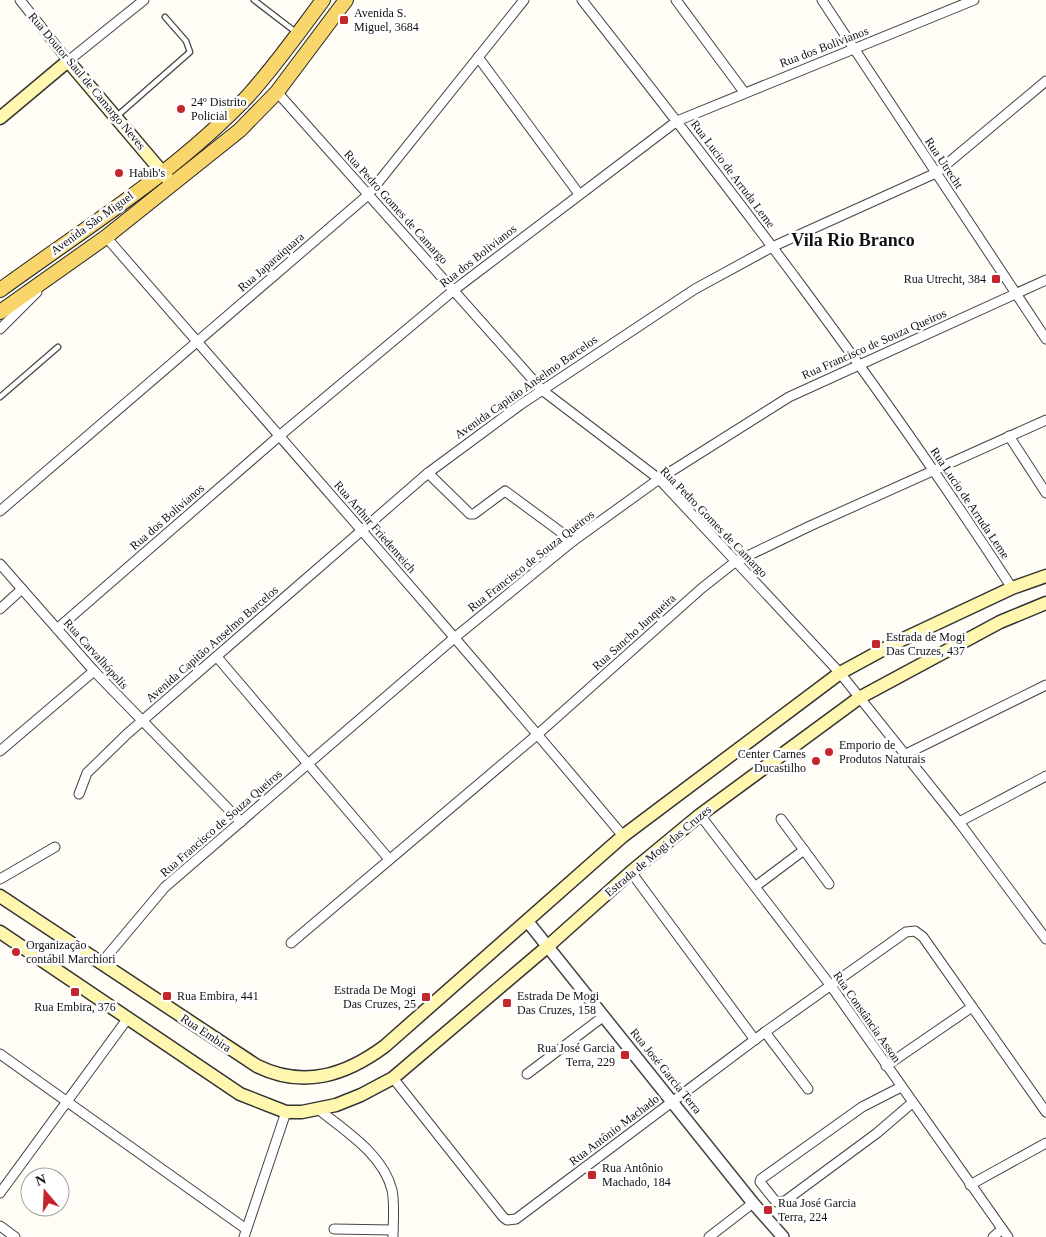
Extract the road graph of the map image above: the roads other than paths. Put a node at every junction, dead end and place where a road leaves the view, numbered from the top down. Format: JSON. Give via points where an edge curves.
{"nodes":[{"id":1,"x":20,"y":0,"type":"edge"},
{"id":2,"x":144,"y":0,"type":"edge"},
{"id":3,"x":254,"y":0,"type":"edge"},
{"id":4,"x":323,"y":0,"type":"edge"},
{"id":5,"x":346,"y":0,"type":"edge"},
{"id":6,"x":524,"y":0,"type":"edge"},
{"id":7,"x":582,"y":0,"type":"edge"},
{"id":8,"x":676,"y":0,"type":"edge"},
{"id":9,"x":822,"y":0,"type":"edge"},
{"id":10,"x":974,"y":0,"type":"edge"},
{"id":11,"x":165,"y":17,"type":"dead end"},
{"id":12,"x":298,"y":34,"type":"junction"},
{"id":13,"x":853,"y":50,"type":"junction"},
{"id":14,"x":478,"y":57,"type":"junction"},
{"id":15,"x":68,"y":61,"type":"junction"},
{"id":16,"x":1046,"y":81,"type":"edge"},
{"id":17,"x":277,"y":92,"type":"junction"},
{"id":18,"x":744,"y":92,"type":"junction"},
{"id":19,"x":116,"y":117,"type":"junction"},
{"id":20,"x":0,"y":118,"type":"edge"},
{"id":21,"x":677,"y":120,"type":"junction"},
{"id":22,"x":163,"y":172,"type":"junction"},
{"id":23,"x":936,"y":173,"type":"junction"},
{"id":24,"x":173,"y":185,"type":"junction"},
{"id":25,"x":580,"y":194,"type":"junction"},
{"id":26,"x":368,"y":195,"type":"junction"},
{"id":27,"x":106,"y":237,"type":"junction"},
{"id":28,"x":772,"y":247,"type":"junction"},
{"id":29,"x":52,"y":273,"type":"junction"},
{"id":30,"x":1046,"y":280,"type":"edge"},
{"id":31,"x":0,"y":290,"type":"edge"},
{"id":32,"x":454,"y":290,"type":"junction"},
{"id":33,"x":1016,"y":294,"type":"junction"},
{"id":34,"x":0,"y":312,"type":"edge"},
{"id":35,"x":0,"y":329,"type":"edge"},
{"id":36,"x":1046,"y":339,"type":"edge"},
{"id":37,"x":197,"y":342,"type":"junction"},
{"id":38,"x":58,"y":347,"type":"dead end"},
{"id":39,"x":859,"y":363,"type":"junction"},
{"id":40,"x":542,"y":390,"type":"junction"},
{"id":41,"x":0,"y":397,"type":"edge"},
{"id":42,"x":1046,"y":420,"type":"edge"},
{"id":43,"x":1009,"y":436,"type":"junction"},
{"id":44,"x":278,"y":438,"type":"junction"},
{"id":45,"x":934,"y":470,"type":"junction"},
{"id":46,"x":428,"y":473,"type":"junction"},
{"id":47,"x":659,"y":480,"type":"junction"},
{"id":48,"x":1046,"y":493,"type":"edge"},
{"id":49,"x":0,"y":511,"type":"edge"},
{"id":50,"x":364,"y":531,"type":"junction"},
{"id":51,"x":573,"y":541,"type":"junction"},
{"id":52,"x":735,"y":562,"type":"junction"},
{"id":53,"x":0,"y":564,"type":"edge"},
{"id":54,"x":1046,"y":576,"type":"edge"},
{"id":55,"x":1012,"y":588,"type":"junction"},
{"id":56,"x":22,"y":589,"type":"junction"},
{"id":57,"x":1046,"y":603,"type":"edge"},
{"id":58,"x":0,"y":609,"type":"edge"},
{"id":59,"x":57,"y":629,"type":"junction"},
{"id":60,"x":453,"y":639,"type":"junction"},
{"id":61,"x":216,"y":657,"type":"junction"},
{"id":62,"x":94,"y":671,"type":"junction"},
{"id":63,"x":840,"y":673,"type":"junction"},
{"id":64,"x":1046,"y":685,"type":"edge"},
{"id":65,"x":859,"y":698,"type":"junction"},
{"id":66,"x":142,"y":722,"type":"junction"},
{"id":67,"x":538,"y":734,"type":"junction"},
{"id":68,"x":0,"y":751,"type":"edge"},
{"id":69,"x":904,"y":755,"type":"junction"},
{"id":70,"x":308,"y":764,"type":"junction"},
{"id":71,"x":1046,"y":776,"type":"edge"},
{"id":72,"x":79,"y":794,"type":"dead end"},
{"id":73,"x":700,"y":815,"type":"junction"},
{"id":74,"x":781,"y":818,"type":"dead end"},
{"id":75,"x":241,"y":822,"type":"junction"},
{"id":76,"x":959,"y":822,"type":"junction"},
{"id":77,"x":623,"y":836,"type":"junction"},
{"id":78,"x":55,"y":847,"type":"dead end"},
{"id":79,"x":804,"y":850,"type":"junction"},
{"id":80,"x":389,"y":859,"type":"junction"},
{"id":81,"x":631,"y":872,"type":"junction"},
{"id":82,"x":0,"y":879,"type":"edge"},
{"id":83,"x":829,"y":884,"type":"dead end"},
{"id":84,"x":756,"y":886,"type":"junction"},
{"id":85,"x":0,"y":896,"type":"edge"},
{"id":86,"x":528,"y":922,"type":"junction"},
{"id":87,"x":0,"y":932,"type":"edge"},
{"id":88,"x":1046,"y":939,"type":"edge"},
{"id":89,"x":291,"y":943,"type":"dead end"},
{"id":90,"x":547,"y":947,"type":"junction"},
{"id":91,"x":102,"y":962,"type":"junction"},
{"id":92,"x":831,"y":986,"type":"junction"},
{"id":93,"x":972,"y":1007,"type":"junction"},
{"id":94,"x":604,"y":1016,"type":"junction"},
{"id":95,"x":128,"y":1018,"type":"junction"},
{"id":96,"x":765,"y":1032,"type":"junction"},
{"id":97,"x":755,"y":1040,"type":"junction"},
{"id":98,"x":0,"y":1054,"type":"edge"},
{"id":99,"x":886,"y":1066,"type":"junction"},
{"id":100,"x":527,"y":1074,"type":"dead end"},
{"id":101,"x":393,"y":1078,"type":"junction"},
{"id":102,"x":901,"y":1088,"type":"junction"},
{"id":103,"x":808,"y":1089,"type":"dead end"},
{"id":104,"x":66,"y":1101,"type":"junction"},
{"id":105,"x":673,"y":1101,"type":"junction"},
{"id":106,"x":912,"y":1103,"type":"junction"},
{"id":107,"x":318,"y":1109,"type":"junction"},
{"id":108,"x":286,"y":1112,"type":"junction"},
{"id":109,"x":1046,"y":1112,"type":"edge"},
{"id":110,"x":1046,"y":1143,"type":"edge"},
{"id":111,"x":970,"y":1185,"type":"junction"},
{"id":112,"x":0,"y":1193,"type":"edge"},
{"id":113,"x":753,"y":1203,"type":"junction"},
{"id":114,"x":0,"y":1226,"type":"edge"},
{"id":115,"x":1002,"y":1228,"type":"junction"},
{"id":116,"x":334,"y":1229,"type":"dead end"},
{"id":117,"x":245,"y":1233,"type":"edge"},
{"id":118,"x":393,"y":1234,"type":"edge"},
{"id":119,"x":15,"y":1237,"type":"edge"},
{"id":120,"x":709,"y":1237,"type":"edge"},
{"id":121,"x":783,"y":1237,"type":"edge"},
{"id":122,"x":993,"y":1237,"type":"edge"},
{"id":123,"x":1008,"y":1237,"type":"edge"}],
"edges":[{"from":1,"to":15,"type":"street","name":"Rua Doutor Saul de Camargo Neves"},
{"from":2,"to":15,"type":"street"},
{"from":3,"to":12,"type":"lane"},
{"from":4,"to":12,"type":"main road","name":"Avenida São Miguel"},
{"from":5,"to":17,"type":"main road","name":"Avenida São Miguel"},
{"from":6,"to":14,"type":"street","name":"Rua Japaraiquara"},
{"from":7,"to":21,"type":"street","name":"Rua Lucio de Arruda Leme"},
{"from":8,"to":18,"type":"street"},
{"from":9,"to":13,"type":"street","name":"Rua Utrecht"},
{"from":10,"to":13,"type":"street","name":"Rua dos Bolivianos"},
{"from":11,"to":19,"type":"lane","via":[[189,45],[190,52]]},
{"from":12,"to":22,"type":"main road","name":"Avenida São Miguel","via":[[248,95]]},
{"from":13,"to":18,"type":"street","name":"Rua dos Bolivianos"},
{"from":13,"to":23,"type":"street","name":"Rua Utrecht"},
{"from":14,"to":25,"type":"street"},
{"from":14,"to":26,"type":"street","name":"Rua Japaraiquara"},
{"from":15,"to":19,"type":"main road","name":"Rua Doutor Saul de Camargo Neves"},
{"from":15,"to":20,"type":"main road"},
{"from":16,"to":23,"type":"street","name":"Avenida Capitão Anselmo Barcelos"},
{"from":17,"to":24,"type":"main road","name":"Avenida São Miguel","via":[[240,130]]},
{"from":17,"to":26,"type":"street","name":"Rua Pedro Gomes de Camargo"},
{"from":18,"to":21,"type":"street","name":"Rua dos Bolivianos"},
{"from":19,"to":22,"type":"main road","name":"Rua Doutor Saul de Camargo Neves"},
{"from":21,"to":25,"type":"street","name":"Rua dos Bolivianos"},
{"from":21,"to":28,"type":"street","name":"Rua Lucio de Arruda Leme"},
{"from":22,"to":24,"type":"main road","name":"Rua Doutor Saul de Camargo Neves"},
{"from":22,"to":31,"type":"main road","name":"Avenida São Miguel"},
{"from":23,"to":28,"type":"street","name":"Avenida Capitão Anselmo Barcelos"},
{"from":23,"to":33,"type":"street","name":"Rua Utrecht"},
{"from":24,"to":27,"type":"main road","name":"Avenida São Miguel"},
{"from":25,"to":32,"type":"street","name":"Rua dos Bolivianos"},
{"from":26,"to":32,"type":"street","name":"Rua Pedro Gomes de Camargo"},
{"from":26,"to":37,"type":"street","name":"Rua Japaraiquara"},
{"from":27,"to":29,"type":"main road","name":"Avenida São Miguel"},
{"from":27,"to":37,"type":"street","name":"Rua Arthur Friedenreich"},
{"from":28,"to":39,"type":"street","name":"Rua Lucio de Arruda Leme"},
{"from":28,"to":40,"type":"street","name":"Avenida Capitão Anselmo Barcelos","via":[[695,288]]},
{"from":29,"to":34,"type":"main road","name":"Avenida São Miguel"},
{"from":29,"to":35,"type":"street","name":"Avenida São Miguel","via":[[35,295]]},
{"from":30,"to":33,"type":"street","name":"Rua Francisco de Souza Queiros"},
{"from":32,"to":40,"type":"street","name":"Rua Pedro Gomes de Camargo"},
{"from":32,"to":44,"type":"street","name":"Rua dos Bolivianos"},
{"from":33,"to":36,"type":"street","name":"Rua Utrecht"},
{"from":33,"to":39,"type":"street","name":"Rua Francisco de Souza Queiros"},
{"from":37,"to":44,"type":"street","name":"Rua Arthur Friedenreich"},
{"from":37,"to":49,"type":"street","name":"Rua Japaraiquara"},
{"from":38,"to":41,"type":"lane"},
{"from":39,"to":45,"type":"street","name":"Rua Lucio de Arruda Leme"},
{"from":39,"to":47,"type":"street","name":"Rua Francisco de Souza Queiros","via":[[778,402]]},
{"from":40,"to":46,"type":"street","name":"Avenida Capitão Anselmo Barcelos"},
{"from":40,"to":47,"type":"street","name":"Rua Pedro Gomes de Camargo"},
{"from":42,"to":43,"type":"street","name":"Rua Sancho Junqueira"},
{"from":43,"to":45,"type":"street","name":"Rua Sancho Junqueira"},
{"from":43,"to":48,"type":"street"},
{"from":44,"to":50,"type":"street","name":"Rua Arthur Friedenreich"},
{"from":44,"to":59,"type":"street","name":"Rua dos Bolivianos"},
{"from":45,"to":52,"type":"street","name":"Rua Sancho Junqueira"},
{"from":45,"to":55,"type":"street","name":"Rua Lucio de Arruda Leme"},
{"from":46,"to":50,"type":"street","name":"Avenida Capitão Anselmo Barcelos"},
{"from":46,"to":51,"type":"street","via":[[470,514],[505,491]]},
{"from":47,"to":51,"type":"street","name":"Rua Francisco de Souza Queiros"},
{"from":47,"to":52,"type":"street","name":"Rua Pedro Gomes de Camargo"},
{"from":50,"to":60,"type":"street","name":"Rua Arthur Friedenreich"},
{"from":50,"to":61,"type":"street","name":"Avenida Capitão Anselmo Barcelos"},
{"from":51,"to":60,"type":"street","name":"Rua Francisco de Souza Queiros"},
{"from":52,"to":63,"type":"street","name":"Rua Pedro Gomes de Camargo"},
{"from":52,"to":67,"type":"street","name":"Rua Sancho Junqueira"},
{"from":53,"to":56,"type":"street","name":"Rua Carvalhópolis"},
{"from":54,"to":55,"type":"main road"},
{"from":55,"to":63,"type":"main road","via":[[897,642]]},
{"from":56,"to":58,"type":"street"},
{"from":56,"to":59,"type":"street","name":"Rua Carvalhópolis"},
{"from":57,"to":65,"type":"main road","name":"Estrada de Mogi das Cruzes","via":[[1000,622]]},
{"from":59,"to":62,"type":"street","name":"Rua Carvalhópolis"},
{"from":60,"to":67,"type":"street","name":"Rua Arthur Friedenreich"},
{"from":60,"to":70,"type":"street","name":"Rua Francisco de Souza Queiros"},
{"from":61,"to":66,"type":"street","name":"Avenida Capitão Anselmo Barcelos"},
{"from":61,"to":70,"type":"street"},
{"from":62,"to":66,"type":"street","name":"Rua Carvalhópolis"},
{"from":62,"to":68,"type":"street"},
{"from":63,"to":65,"type":"street","name":"Rua Pedro Gomes de Camargo"},
{"from":63,"to":77,"type":"main road"},
{"from":64,"to":69,"type":"street"},
{"from":65,"to":69,"type":"street","name":"Rua Pedro Gomes de Camargo"},
{"from":65,"to":73,"type":"main road","name":"Estrada de Mogi das Cruzes"},
{"from":66,"to":72,"type":"street","name":"Avenida Capitão Anselmo Barcelos","via":[[91,767],[82,780]]},
{"from":66,"to":75,"type":"street","name":"Rua Carvalhópolis"},
{"from":67,"to":77,"type":"street","name":"Rua Arthur Friedenreich"},
{"from":67,"to":80,"type":"street","name":"Rua Sancho Junqueira"},
{"from":69,"to":76,"type":"street","name":"Rua Pedro Gomes de Camargo"},
{"from":70,"to":75,"type":"street","name":"Rua Francisco de Souza Queiros"},
{"from":70,"to":80,"type":"street"},
{"from":71,"to":76,"type":"street"},
{"from":73,"to":81,"type":"main road","name":"Estrada de Mogi das Cruzes"},
{"from":73,"to":84,"type":"street","name":"Rua Constância Asson"},
{"from":74,"to":79,"type":"street"},
{"from":75,"to":91,"type":"street","name":"Rua Francisco de Souza Queiros","via":[[165,887]]},
{"from":76,"to":88,"type":"street","name":"Rua Pedro Gomes de Camargo"},
{"from":77,"to":86,"type":"main road"},
{"from":78,"to":82,"type":"street"},
{"from":79,"to":83,"type":"street"},
{"from":79,"to":84,"type":"street"},
{"from":80,"to":89,"type":"street","name":"Rua Sancho Junqueira"},
{"from":81,"to":90,"type":"main road","name":"Estrada de Mogi das Cruzes"},
{"from":81,"to":97,"type":"street"},
{"from":84,"to":92,"type":"street","name":"Rua Constância Asson"},
{"from":85,"to":91,"type":"main road","name":"Rua Embira"},
{"from":86,"to":90,"type":"street","name":"Rua José Garcia Terra"},
{"from":86,"to":91,"type":"main road","name":"Rua Embira","via":[[364,1062],[342,1072],[319,1077],[271,1073],[243,1058]]},
{"from":87,"to":95,"type":"main road"},
{"from":90,"to":94,"type":"street","name":"Rua José Garcia Terra"},
{"from":90,"to":101,"type":"main road","name":"Estrada de Mogi das Cruzes"},
{"from":92,"to":93,"type":"street","name":"Rua Antônio Machado","via":[[906,932],[915,931],[924,937]]},
{"from":92,"to":96,"type":"street","name":"Rua Antônio Machado"},
{"from":92,"to":99,"type":"street","name":"Rua Constância Asson"},
{"from":93,"to":99,"type":"street"},
{"from":93,"to":109,"type":"street"},
{"from":94,"to":100,"type":"street"},
{"from":94,"to":105,"type":"street","name":"Rua José Garcia Terra"},
{"from":95,"to":104,"type":"street"},
{"from":95,"to":108,"type":"main road","via":[[240,1094]]},
{"from":96,"to":97,"type":"street","name":"Rua Antônio Machado"},
{"from":96,"to":103,"type":"street"},
{"from":97,"to":105,"type":"street","name":"Rua Antônio Machado"},
{"from":98,"to":104,"type":"street"},
{"from":99,"to":102,"type":"street","name":"Rua Constância Asson"},
{"from":101,"to":105,"type":"street","name":"Rua Antônio Machado","via":[[507,1220],[521,1216]]},
{"from":101,"to":107,"type":"main road","name":"Estrada de Mogi das Cruzes","via":[[349,1101]]},
{"from":102,"to":106,"type":"street","name":"Rua Constância Asson"},
{"from":102,"to":106,"type":"street","via":[[862,1108],[760,1182],[776,1202],[785,1201],[878,1133]]},
{"from":104,"to":112,"type":"street"},
{"from":104,"to":117,"type":"street"},
{"from":105,"to":113,"type":"street","name":"Rua José Garcia Terra"},
{"from":106,"to":111,"type":"street","name":"Rua Constância Asson"},
{"from":107,"to":108,"type":"main road","name":"Estrada de Mogi das Cruzes"},
{"from":107,"to":118,"type":"street","via":[[366,1149],[385,1172],[392,1191]]},
{"from":108,"to":117,"type":"street"},
{"from":110,"to":111,"type":"street"},
{"from":111,"to":115,"type":"street","name":"Rua Constância Asson"},
{"from":113,"to":120,"type":"street"},
{"from":113,"to":121,"type":"street","name":"Rua José Garcia Terra"},
{"from":114,"to":119,"type":"street"},
{"from":115,"to":122,"type":"street"},
{"from":115,"to":123,"type":"street","name":"Rua Constância Asson"},
{"from":116,"to":118,"type":"street"}]}
